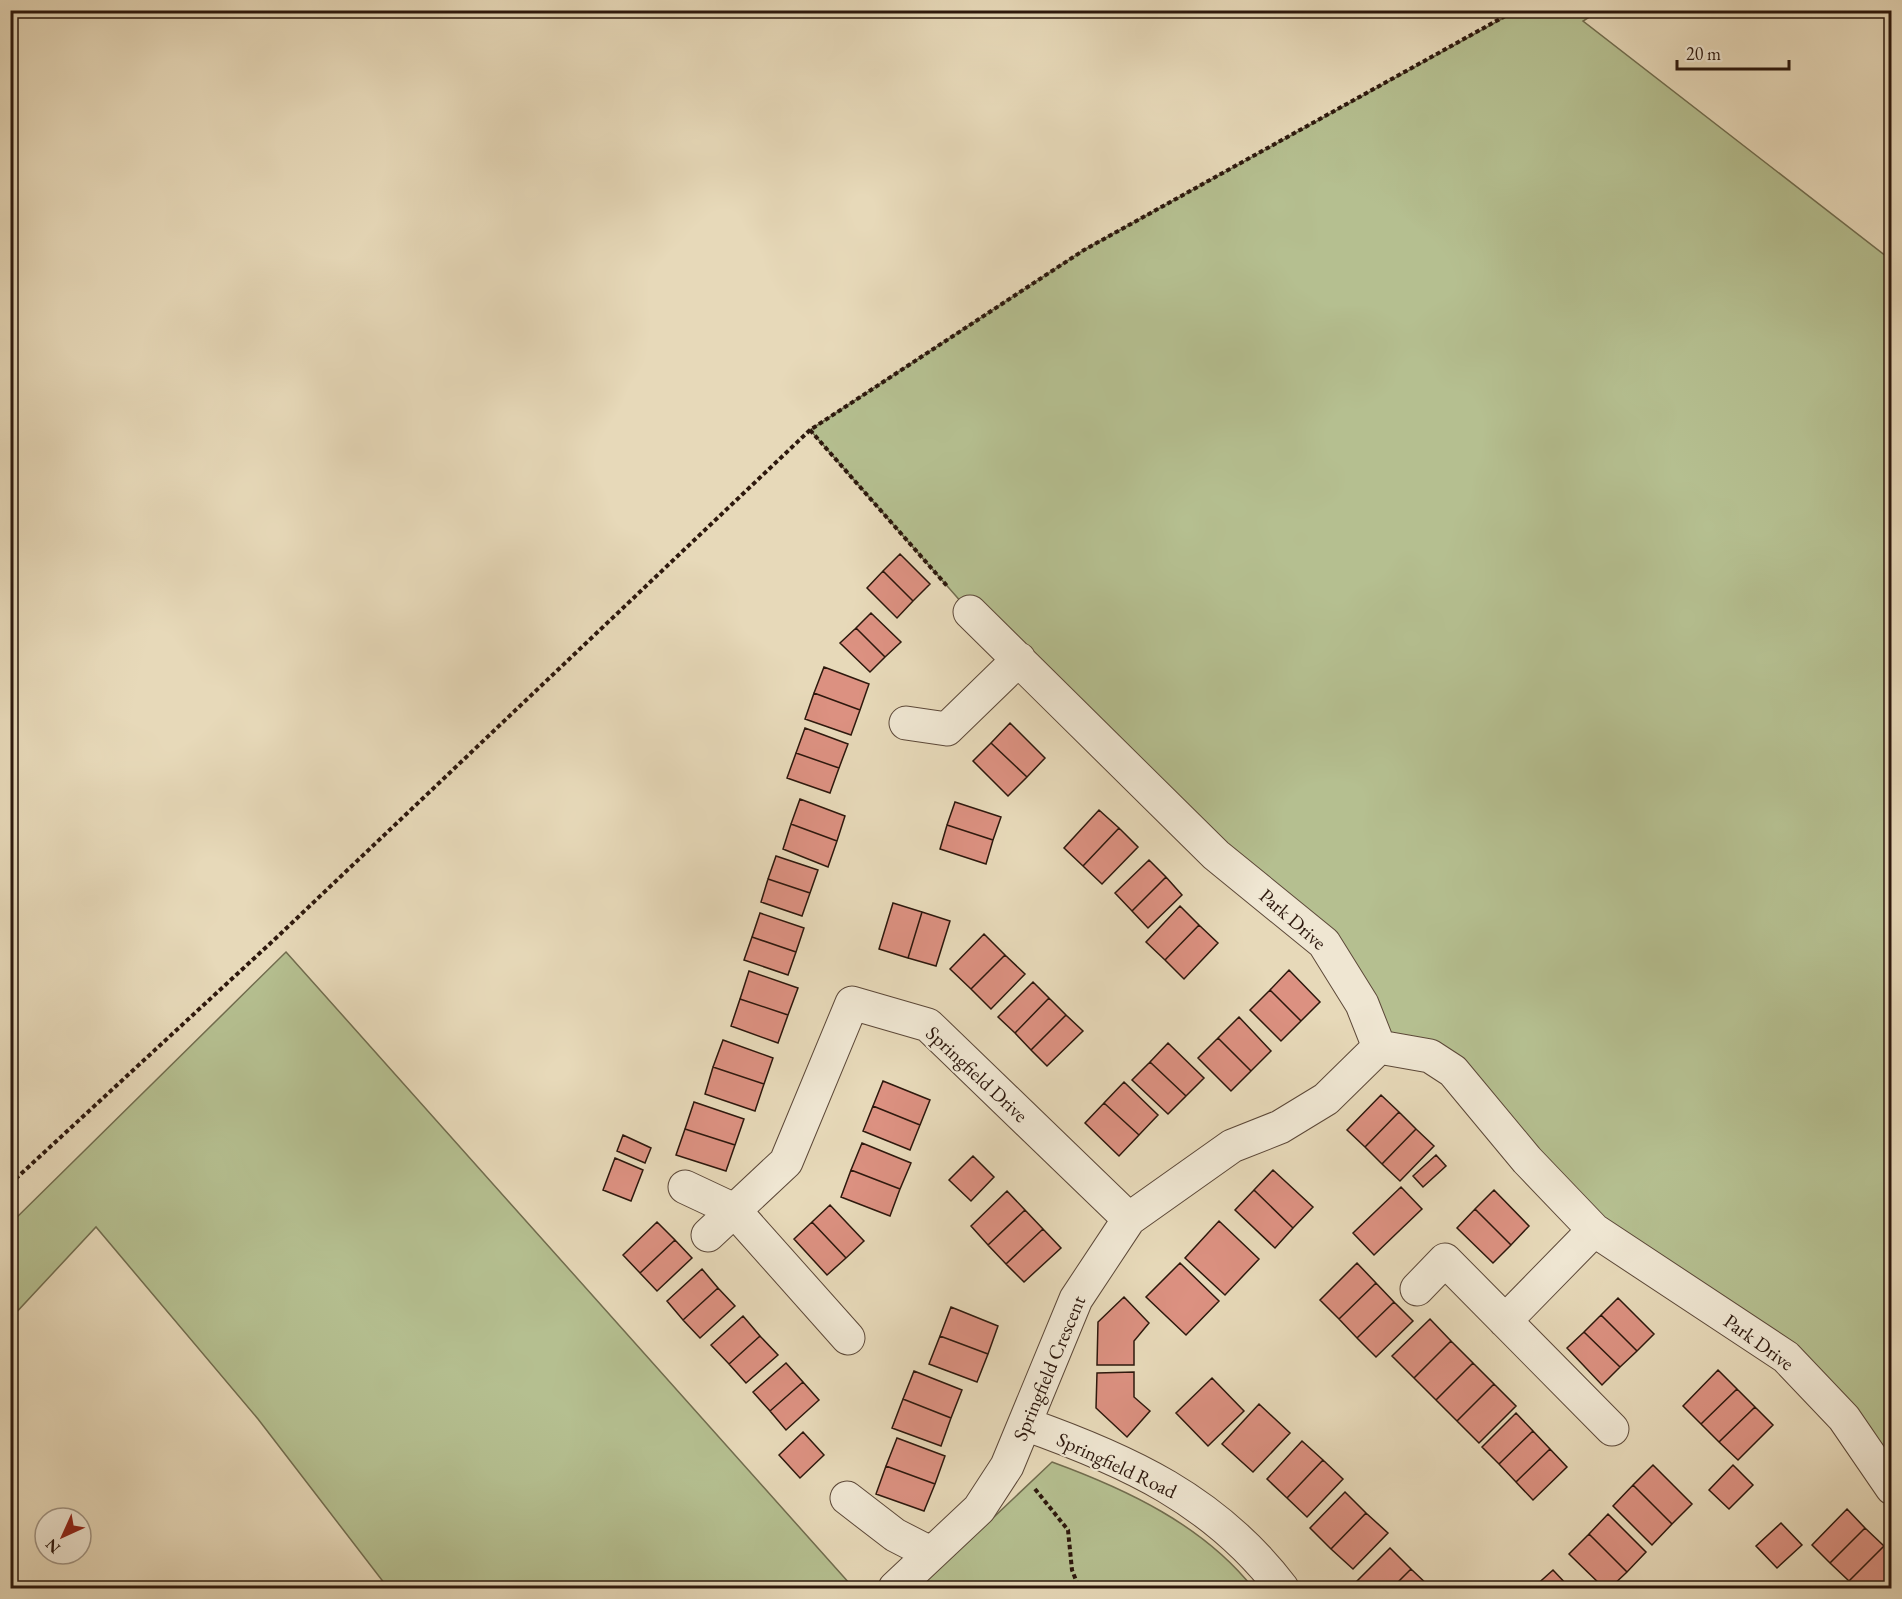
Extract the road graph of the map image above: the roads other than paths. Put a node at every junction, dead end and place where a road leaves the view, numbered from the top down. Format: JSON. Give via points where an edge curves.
{"nodes":[{"id":1,"x":970,"y":612,"type":"road end"},
{"id":2,"x":1018,"y":659,"type":"junction"},
{"id":3,"x":906,"y":723,"type":"dead end"},
{"id":4,"x":1378,"y":1047,"type":"junction"},
{"id":5,"x":685,"y":1187,"type":"dead end"},
{"id":6,"x":734,"y":1210,"type":"junction"},
{"id":7,"x":1130,"y":1219,"type":"junction"},
{"id":8,"x":1594,"y":1230,"type":"junction"},
{"id":9,"x":708,"y":1235,"type":"dead end"},
{"id":10,"x":1417,"y":1289,"type":"dead end"},
{"id":11,"x":1505,"y":1321,"type":"junction"},
{"id":12,"x":848,"y":1338,"type":"dead end"},
{"id":13,"x":1025,"y":1424,"type":"junction"},
{"id":14,"x":1612,"y":1429,"type":"dead end"},
{"id":15,"x":1892,"y":1488,"type":"edge"},
{"id":16,"x":846,"y":1498,"type":"dead end"},
{"id":17,"x":930,"y":1553,"type":"junction"},
{"id":18,"x":895,"y":1588,"type":"edge"},
{"id":19,"x":1282,"y":1588,"type":"edge"}],
"edges":[{"from":1,"to":2,"type":"street","name":"Park Drive"},
{"from":2,"to":3,"type":"street","via":[[947,729]]},
{"from":2,"to":4,"type":"street","name":"Park Drive","via":[[1216,855],[1324,943],[1362,1004]]},
{"from":4,"to":7,"type":"street","name":"Springfield Crescent","via":[[1326,1099],[1280,1127],[1232,1146]]},
{"from":4,"to":8,"type":"street","name":"Park Drive","via":[[1430,1056],[1453,1071],[1527,1160]]},
{"from":5,"to":6,"type":"street"},
{"from":6,"to":7,"type":"street","name":"Springfield Drive","via":[[786,1162],[852,1003],[928,1025]]},
{"from":6,"to":9,"type":"street","name":"Springfield Drive"},
{"from":6,"to":12,"type":"street"},
{"from":7,"to":13,"type":"street","name":"Springfield Crescent","via":[[1076,1299]]},
{"from":8,"to":11,"type":"street"},
{"from":8,"to":15,"type":"street","name":"Park Drive","via":[[1786,1357],[1844,1418]]},
{"from":10,"to":11,"type":"street","via":[[1445,1260]]},
{"from":11,"to":14,"type":"street"},
{"from":13,"to":17,"type":"street","name":"Springfield Crescent","via":[[1006,1466],[979,1509]]},
{"from":13,"to":19,"type":"street","name":"Springfield Road","via":[[1087,1446],[1168,1485],[1216,1519],[1259,1559]]},
{"from":16,"to":17,"type":"street","via":[[895,1535]]},
{"from":17,"to":18,"type":"street","name":"Springfield Crescent"}]}
